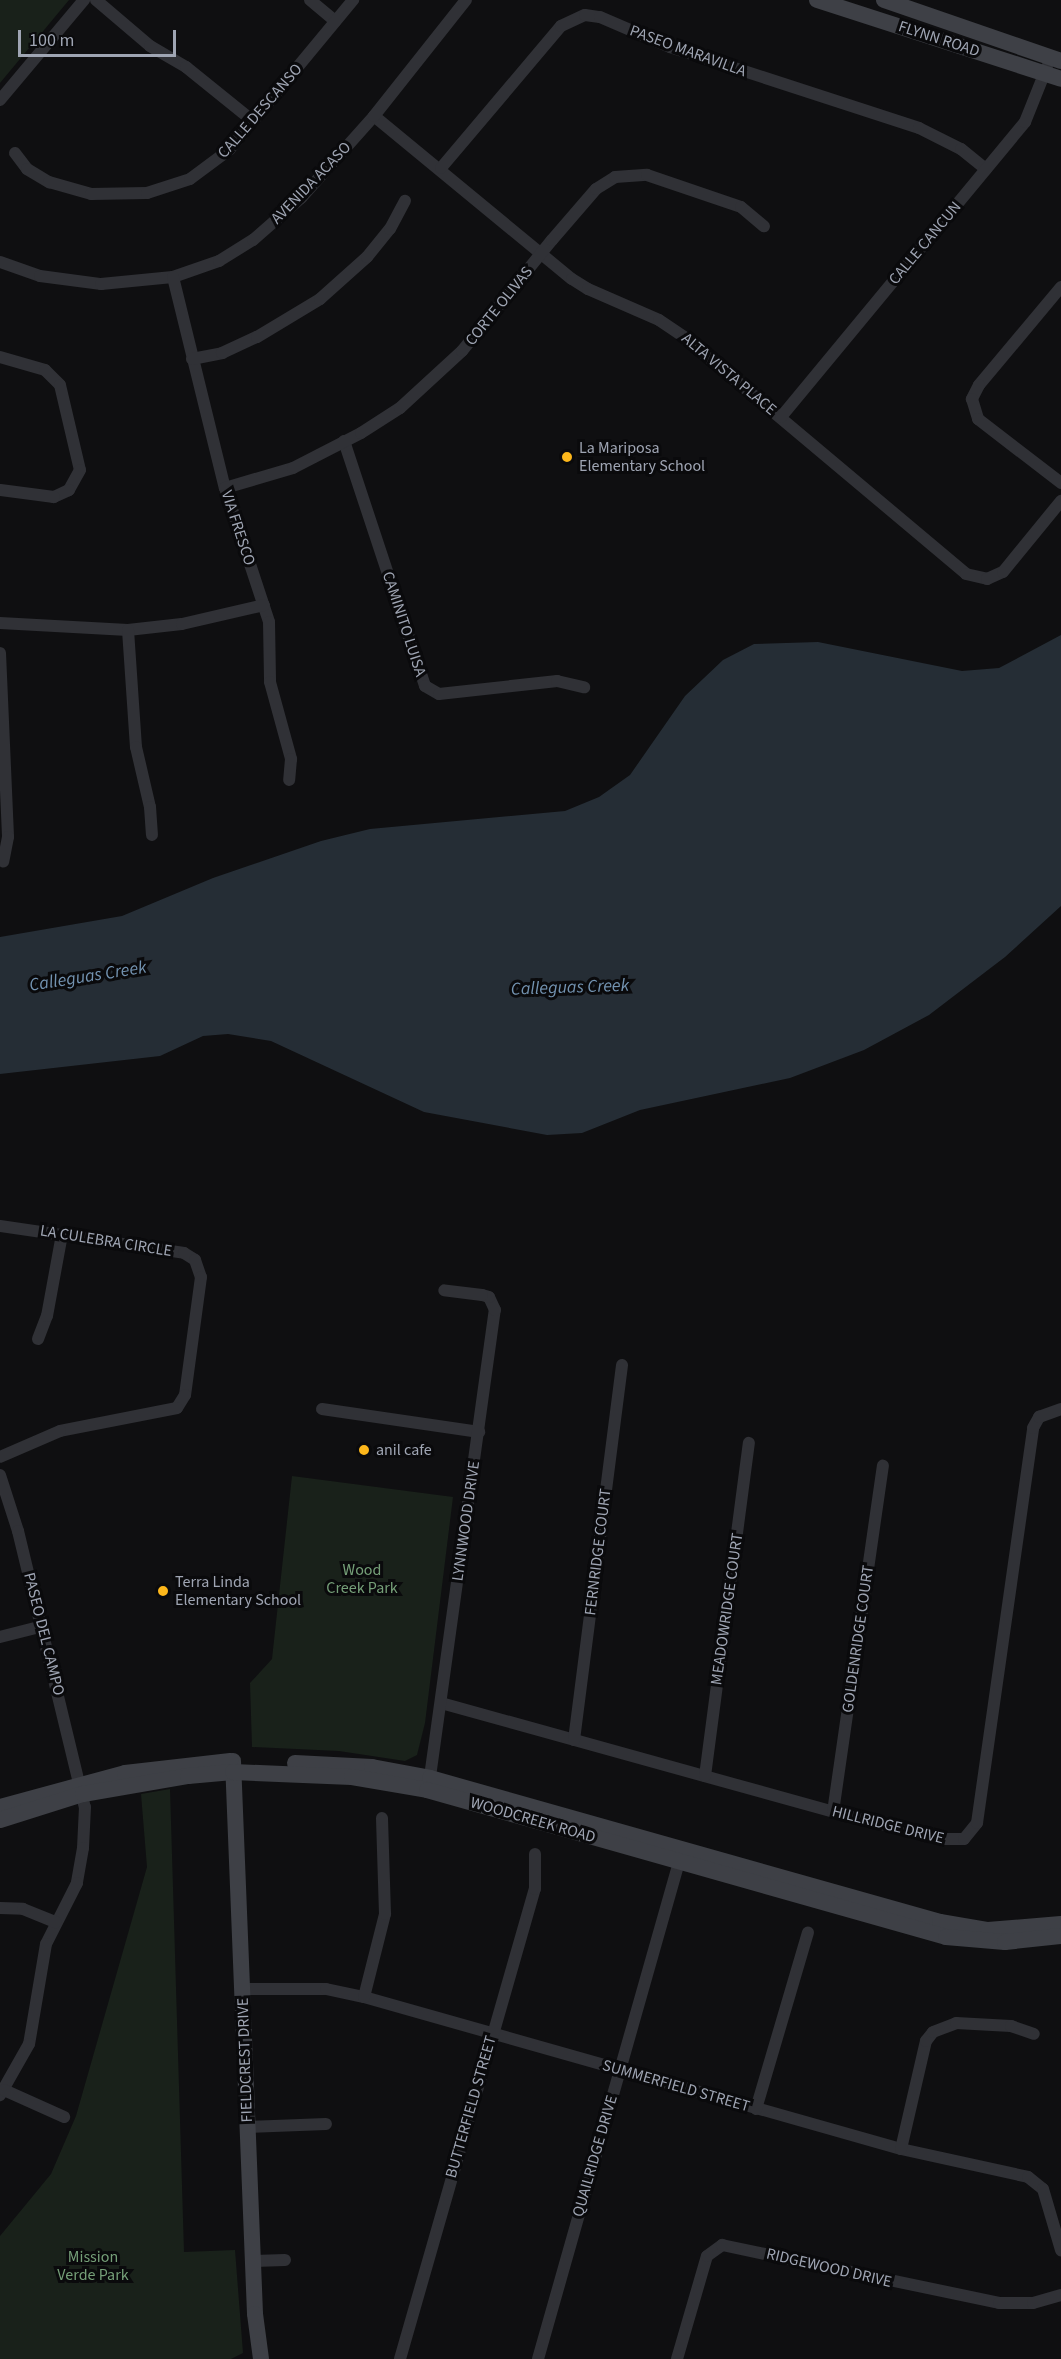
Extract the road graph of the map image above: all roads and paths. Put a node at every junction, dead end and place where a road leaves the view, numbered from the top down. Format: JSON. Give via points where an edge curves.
{"nodes":[{"id":1,"x":84,"y":0,"type":"edge"},
{"id":2,"x":96,"y":0,"type":"edge"},
{"id":3,"x":310,"y":0,"type":"edge"},
{"id":4,"x":353,"y":0,"type":"edge"},
{"id":5,"x":466,"y":0,"type":"edge"},
{"id":6,"x":817,"y":0,"type":"edge"},
{"id":7,"x":884,"y":0,"type":"edge"},
{"id":8,"x":335,"y":21,"type":"junction"},
{"id":9,"x":1056,"y":59,"type":"edge"},
{"id":10,"x":1045,"y":74,"type":"junction"},
{"id":11,"x":1061,"y":80,"type":"edge"},
{"id":12,"x":0,"y":100,"type":"edge"},
{"id":13,"x":374,"y":116,"type":"junction"},
{"id":14,"x":253,"y":122,"type":"junction"},
{"id":15,"x":15,"y":153,"type":"dead end"},
{"id":16,"x":441,"y":168,"type":"junction"},
{"id":17,"x":986,"y":169,"type":"junction"},
{"id":18,"x":405,"y":201,"type":"dead end"},
{"id":19,"x":764,"y":226,"type":"dead end"},
{"id":20,"x":541,"y":252,"type":"junction"},
{"id":21,"x":0,"y":262,"type":"edge"},
{"id":22,"x":173,"y":278,"type":"junction"},
{"id":23,"x":1061,"y":287,"type":"edge"},
{"id":24,"x":0,"y":357,"type":"edge"},
{"id":25,"x":192,"y":359,"type":"junction"},
{"id":26,"x":781,"y":417,"type":"junction"},
{"id":27,"x":344,"y":441,"type":"junction"},
{"id":28,"x":1061,"y":483,"type":"edge"},
{"id":29,"x":225,"y":488,"type":"junction"},
{"id":30,"x":0,"y":490,"type":"edge"},
{"id":31,"x":1061,"y":501,"type":"edge"},
{"id":32,"x":264,"y":605,"type":"junction"},
{"id":33,"x":1,"y":627,"type":"edge"},
{"id":34,"x":128,"y":630,"type":"junction"},
{"id":35,"x":0,"y":652,"type":"edge"},
{"id":36,"x":584,"y":687,"type":"dead end"},
{"id":37,"x":2,"y":750,"type":"edge"},
{"id":38,"x":289,"y":780,"type":"dead end"},
{"id":39,"x":152,"y":835,"type":"dead end"},
{"id":40,"x":3,"y":862,"type":"dead end"},
{"id":41,"x":0,"y":1226,"type":"edge"},
{"id":42,"x":62,"y":1234,"type":"junction"},
{"id":43,"x":444,"y":1290,"type":"dead end"},
{"id":44,"x":38,"y":1339,"type":"dead end"},
{"id":45,"x":622,"y":1365,"type":"dead end"},
{"id":46,"x":322,"y":1409,"type":"dead end"},
{"id":47,"x":1061,"y":1410,"type":"edge"},
{"id":48,"x":478,"y":1432,"type":"junction"},
{"id":49,"x":750,"y":1443,"type":"dead end"},
{"id":50,"x":0,"y":1457,"type":"edge"},
{"id":51,"x":883,"y":1467,"type":"dead end"},
{"id":52,"x":0,"y":1475,"type":"edge"},
{"id":53,"x":43,"y":1626,"type":"junction"},
{"id":54,"x":0,"y":1637,"type":"edge"},
{"id":55,"x":441,"y":1703,"type":"junction"},
{"id":56,"x":573,"y":1740,"type":"junction"},
{"id":57,"x":233,"y":1767,"type":"junction"},
{"id":58,"x":705,"y":1776,"type":"junction"},
{"id":59,"x":429,"y":1784,"type":"junction"},
{"id":60,"x":82,"y":1788,"type":"junction"},
{"id":61,"x":0,"y":1806,"type":"edge"},
{"id":62,"x":833,"y":1812,"type":"junction"},
{"id":63,"x":382,"y":1818,"type":"dead end"},
{"id":64,"x":0,"y":1820,"type":"edge"},
{"id":65,"x":535,"y":1854,"type":"dead end"},
{"id":66,"x":681,"y":1856,"type":"junction"},
{"id":67,"x":0,"y":1908,"type":"edge"},
{"id":68,"x":56,"y":1922,"type":"junction"},
{"id":69,"x":1061,"y":1924,"type":"edge"},
{"id":70,"x":808,"y":1932,"type":"dead end"},
{"id":71,"x":1061,"y":1936,"type":"edge"},
{"id":72,"x":242,"y":1989,"type":"junction"},
{"id":73,"x":364,"y":1997,"type":"junction"},
{"id":74,"x":491,"y":2033,"type":"junction"},
{"id":75,"x":1034,"y":2034,"type":"dead end"},
{"id":76,"x":618,"y":2070,"type":"junction"},
{"id":77,"x":2,"y":2093,"type":"edge"},
{"id":78,"x":756,"y":2109,"type":"junction"},
{"id":79,"x":64,"y":2117,"type":"dead end"},
{"id":80,"x":326,"y":2124,"type":"dead end"},
{"id":81,"x":248,"y":2127,"type":"junction"},
{"id":82,"x":902,"y":2150,"type":"junction"},
{"id":83,"x":1061,"y":2250,"type":"edge"},
{"id":84,"x":285,"y":2260,"type":"dead end"},
{"id":85,"x":253,"y":2261,"type":"junction"},
{"id":86,"x":1061,"y":2295,"type":"edge"},
{"id":87,"x":261,"y":2359,"type":"edge"},
{"id":88,"x":399,"y":2359,"type":"edge"},
{"id":89,"x":538,"y":2359,"type":"edge"},
{"id":90,"x":677,"y":2359,"type":"edge"}],
"edges":[{"from":1,"to":12,"type":"street"},
{"from":2,"to":14,"type":"street","via":[[150,46],[186,67]]},
{"from":3,"to":8,"type":"street"},
{"from":4,"to":8,"type":"street","name":"CALLE DESCANSO"},
{"from":5,"to":13,"type":"street","name":"AVENIDA ACASO"},
{"from":6,"to":10,"type":"main road","name":"FLYNN ROAD"},
{"from":7,"to":9,"type":"main road","name":"FLYNN ROAD"},
{"from":8,"to":14,"type":"street","name":"CALLE DESCANSO"},
{"from":9,"to":10,"type":"street","name":"CALLE CANCUN"},
{"from":10,"to":11,"type":"main road","name":"FLYNN ROAD"},
{"from":10,"to":17,"type":"street","name":"CALLE CANCUN","via":[[1025,122]]},
{"from":13,"to":16,"type":"street","name":"ALTA VISTA PLACE"},
{"from":13,"to":22,"type":"street","name":"AVENIDA ACASO","via":[[279,220],[219,261]]},
{"from":14,"to":15,"type":"street","name":"CALLE DESCANSO","via":[[204,170],[168,188],[147,193],[110,195],[72,190],[27,169]]},
{"from":16,"to":17,"type":"street","name":"PASEO MARAVILLA","via":[[561,26],[585,15],[600,17],[670,47],[919,128],[961,149]]},
{"from":16,"to":20,"type":"street","name":"ALTA VISTA PLACE"},
{"from":17,"to":26,"type":"street","name":"CALLE CANCUN"},
{"from":18,"to":25,"type":"street","via":[[397,219],[367,257],[320,299],[257,337]]},
{"from":19,"to":20,"type":"street","name":"CORTE OLIVAS","via":[[741,207],[647,175],[625,174],[597,189]]},
{"from":20,"to":26,"type":"street","name":"ALTA VISTA PLACE","via":[[588,290],[673,328]]},
{"from":20,"to":27,"type":"street","name":"CORTE OLIVAS","via":[[486,324],[441,372],[400,408]]},
{"from":21,"to":22,"type":"street","name":"AVENIDA ACASO","via":[[40,276],[101,284]]},
{"from":22,"to":25,"type":"street","name":"VIA FRESCO"},
{"from":23,"to":28,"type":"street","via":[[972,399],[978,419]]},
{"from":24,"to":30,"type":"street","via":[[45,370],[60,385],[80,460],[79,477],[69,490],[45,497]]},
{"from":25,"to":29,"type":"street","name":"VIA FRESCO"},
{"from":26,"to":31,"type":"street","name":"ALTA VISTA PLACE","via":[[966,573],[978,578],[995,576],[1009,567]]},
{"from":27,"to":29,"type":"street","name":"CORTE OLIVAS","via":[[293,468]]},
{"from":27,"to":36,"type":"street","name":"CAMINITO LUISA","via":[[425,686],[439,694],[557,681]]},
{"from":29,"to":32,"type":"street","name":"VIA FRESCO"},
{"from":32,"to":34,"type":"street","via":[[182,624]]},
{"from":32,"to":38,"type":"street","name":"VIA FRESCO","via":[[271,641],[274,704],[291,759]]},
{"from":33,"to":34,"type":"street"},
{"from":34,"to":39,"type":"street","via":[[135,747],[150,807]]},
{"from":35,"to":37,"type":"street"},
{"from":37,"to":40,"type":"street","via":[[8,837]]},
{"from":41,"to":42,"type":"street","name":"LA CULEBRA CIRCLE"},
{"from":42,"to":44,"type":"street","via":[[47,1316]]},
{"from":42,"to":50,"type":"street","name":"LA CULEBRA CIRCLE","via":[[184,1253],[195,1260],[201,1277],[185,1395],[181,1404],[169,1412],[60,1431]]},
{"from":43,"to":48,"type":"street","name":"LYNNWOOD DRIVE","via":[[482,1295],[489,1298],[495,1310]]},
{"from":45,"to":56,"type":"street","name":"FERNRIDGE COURT"},
{"from":46,"to":48,"type":"street"},
{"from":47,"to":62,"type":"street","name":"HILLRIDGE DRIVE","via":[[1039,1418],[1033,1428],[974,1830],[955,1841]]},
{"from":48,"to":55,"type":"street","name":"LYNNWOOD DRIVE"},
{"from":49,"to":58,"type":"street","name":"MEADOWRIDGE COURT"},
{"from":51,"to":62,"type":"street","name":"GOLDENRIDGE COURT"},
{"from":52,"to":53,"type":"street","name":"PASEO DEL CAMPO"},
{"from":53,"to":54,"type":"street"},
{"from":53,"to":60,"type":"street","name":"PASEO DEL CAMPO"},
{"from":55,"to":56,"type":"street","name":"HILLRIDGE DRIVE"},
{"from":55,"to":59,"type":"street","name":"LYNNWOOD DRIVE"},
{"from":56,"to":58,"type":"street","name":"HILLRIDGE DRIVE"},
{"from":57,"to":59,"type":"main road","name":"WOODCREEK ROAD","via":[[349,1765]]},
{"from":57,"to":60,"type":"main road","name":"WOODCREEK ROAD","via":[[156,1768]]},
{"from":57,"to":72,"type":"main road","name":"FIELDCREST DRIVE"},
{"from":58,"to":62,"type":"street","name":"HILLRIDGE DRIVE"},
{"from":59,"to":66,"type":"main road","name":"WOODCREEK ROAD"},
{"from":60,"to":61,"type":"main road","name":"WOODCREEK ROAD"},
{"from":60,"to":64,"type":"main road","name":"WOODCREEK ROAD"},
{"from":60,"to":68,"type":"street","name":"PASEO DEL CAMPO","via":[[82,1865]]},
{"from":63,"to":73,"type":"street","via":[[385,1914]]},
{"from":65,"to":74,"type":"street","name":"BUTTERFIELD STREET","via":[[535,1889]]},
{"from":66,"to":69,"type":"main road","name":"WOODCREEK ROAD","via":[[939,1922],[988,1930]]},
{"from":66,"to":71,"type":"main road","name":"WOODCREEK ROAD","via":[[945,1937],[1005,1942]]},
{"from":66,"to":76,"type":"street","name":"QUAILRIDGE DRIVE"},
{"from":67,"to":68,"type":"street","via":[[32,1911]]},
{"from":68,"to":77,"type":"street","name":"PASEO DEL CAMPO","via":[[46,1944],[34,2026],[21,2061]]},
{"from":70,"to":78,"type":"street"},
{"from":72,"to":73,"type":"street","name":"SUMMERFIELD STREET","via":[[326,1989]]},
{"from":72,"to":81,"type":"main road","name":"FIELDCREST DRIVE"},
{"from":73,"to":74,"type":"street","name":"SUMMERFIELD STREET"},
{"from":74,"to":76,"type":"street","name":"SUMMERFIELD STREET"},
{"from":74,"to":88,"type":"street","name":"BUTTERFIELD STREET"},
{"from":75,"to":82,"type":"street","via":[[1011,2026],[956,2023],[933,2032],[926,2041]]},
{"from":76,"to":78,"type":"street","name":"SUMMERFIELD STREET"},
{"from":76,"to":89,"type":"street","name":"QUAILRIDGE DRIVE"},
{"from":77,"to":79,"type":"street"},
{"from":78,"to":82,"type":"street","name":"SUMMERFIELD STREET"},
{"from":80,"to":81,"type":"street"},
{"from":81,"to":85,"type":"main road","name":"FIELDCREST DRIVE"},
{"from":82,"to":83,"type":"street","name":"SUMMERFIELD STREET","via":[[1035,2180],[1043,2189]]},
{"from":84,"to":85,"type":"street"},
{"from":85,"to":87,"type":"main road","name":"FIELDCREST DRIVE"},
{"from":86,"to":90,"type":"street","name":"RIDGEWOOD DRIVE","via":[[1033,2303],[999,2303],[722,2245],[707,2256]]}]}
